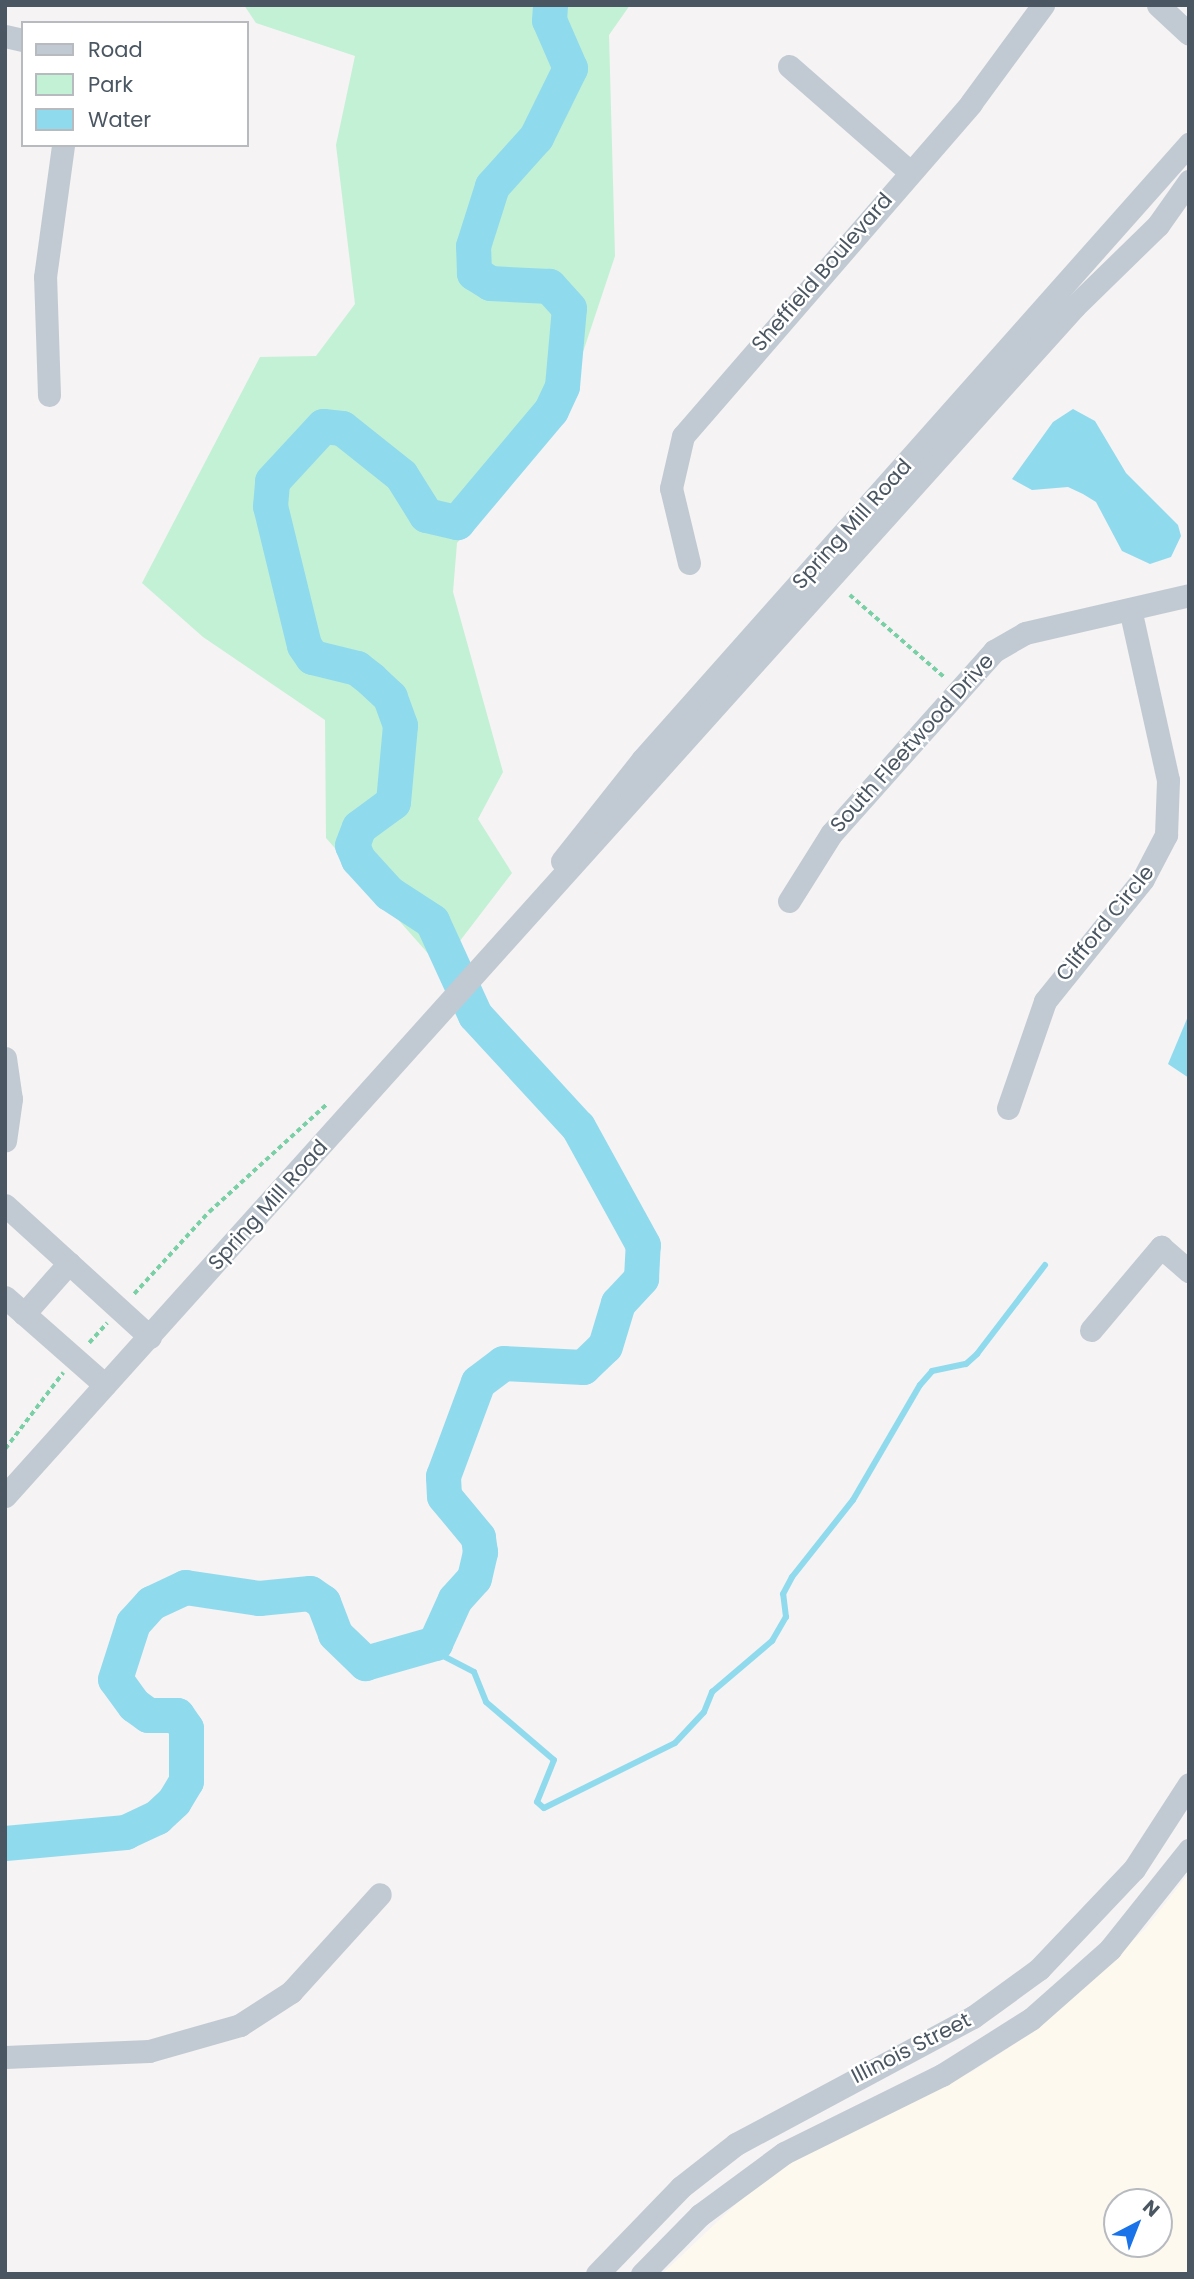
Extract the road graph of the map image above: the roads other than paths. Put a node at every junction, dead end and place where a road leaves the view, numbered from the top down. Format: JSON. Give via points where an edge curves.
{"nodes":[{"id":1,"x":1043,"y":5,"type":"edge"},
{"id":2,"x":1158,"y":5,"type":"edge"},
{"id":3,"x":1187,"y":32,"type":"edge"},
{"id":4,"x":789,"y":66,"type":"dead end"},
{"id":5,"x":1189,"y":144,"type":"edge"},
{"id":6,"x":63,"y":147,"type":"edge"},
{"id":7,"x":910,"y":172,"type":"junction"},
{"id":8,"x":1189,"y":181,"type":"edge"},
{"id":9,"x":49,"y":395,"type":"dead end"},
{"id":10,"x":689,"y":563,"type":"dead end"},
{"id":11,"x":1189,"y":595,"type":"edge"},
{"id":12,"x":1130,"y":609,"type":"junction"},
{"id":13,"x":789,"y":901,"type":"dead end"},
{"id":14,"x":529,"y":913,"type":"junction"},
{"id":15,"x":5,"y":1058,"type":"edge"},
{"id":16,"x":1008,"y":1108,"type":"dead end"},
{"id":17,"x":5,"y":1141,"type":"edge"},
{"id":18,"x":5,"y":1205,"type":"edge"},
{"id":19,"x":69,"y":1263,"type":"junction"},
{"id":20,"x":1189,"y":1271,"type":"edge"},
{"id":21,"x":5,"y":1297,"type":"edge"},
{"id":22,"x":24,"y":1314,"type":"junction"},
{"id":23,"x":1091,"y":1330,"type":"dead end"},
{"id":24,"x":150,"y":1337,"type":"junction"},
{"id":25,"x":105,"y":1385,"type":"junction"},
{"id":26,"x":5,"y":1496,"type":"edge"},
{"id":27,"x":1189,"y":1784,"type":"edge"},
{"id":28,"x":1189,"y":1850,"type":"edge"},
{"id":29,"x":380,"y":1894,"type":"dead end"},
{"id":30,"x":974,"y":2017,"type":"junction"},
{"id":31,"x":990,"y":2047,"type":"junction"},
{"id":32,"x":5,"y":2057,"type":"edge"},
{"id":33,"x":597,"y":2274,"type":"edge"},
{"id":34,"x":642,"y":2274,"type":"edge"}],
"edges":[{"from":1,"to":7,"type":"street","name":"Sheffield Boulevard","via":[[1008,58]]},
{"from":2,"to":3,"type":"street"},
{"from":4,"to":7,"type":"street"},
{"from":5,"to":14,"type":"street","name":"Spring Mill Road","via":[[642,760]]},
{"from":6,"to":9,"type":"street","via":[[45,277]]},
{"from":7,"to":10,"type":"street","name":"Sheffield Boulevard","via":[[683,436],[671,488]]},
{"from":8,"to":14,"type":"street","name":"Spring Mill Road","via":[[1152,232],[1075,306]]},
{"from":11,"to":12,"type":"street","name":"South Fleetwood Drive"},
{"from":12,"to":13,"type":"street","name":"South Fleetwood Drive","via":[[1025,633],[994,650],[831,834]]},
{"from":12,"to":16,"type":"street","name":"Clifford Circle","via":[[1168,780],[1166,835],[1143,879],[1045,1001]]},
{"from":14,"to":24,"type":"street","name":"Spring Mill Road"},
{"from":15,"to":17,"type":"street","via":[[11,1099]]},
{"from":18,"to":19,"type":"street"},
{"from":19,"to":22,"type":"street"},
{"from":19,"to":24,"type":"street"},
{"from":20,"to":23,"type":"street","via":[[1161,1247]]},
{"from":21,"to":22,"type":"street"},
{"from":22,"to":25,"type":"street"},
{"from":24,"to":25,"type":"street","name":"Spring Mill Road"},
{"from":25,"to":26,"type":"street","name":"Spring Mill Road"},
{"from":27,"to":30,"type":"street","name":"Illinois Street","via":[[1134,1869],[1089,1922]]},
{"from":28,"to":31,"type":"street","name":"Illinois Street","via":[[1102,1957]]},
{"from":29,"to":32,"type":"street","via":[[290,1992],[240,2025],[149,2052]]},
{"from":30,"to":31,"type":"street"},
{"from":30,"to":33,"type":"street","name":"Illinois Street","via":[[736,2144],[681,2187]]},
{"from":31,"to":34,"type":"street","name":"Illinois Street","via":[[784,2153],[700,2215]]}]}
